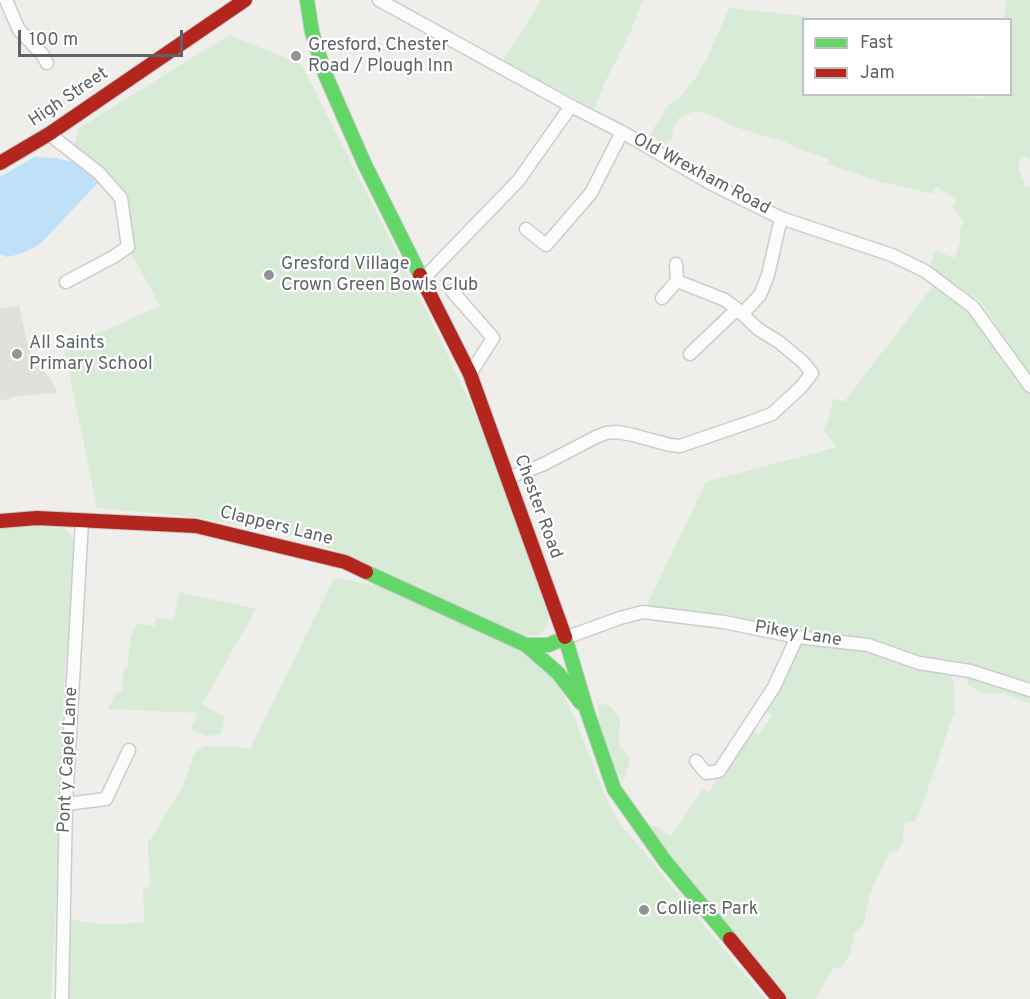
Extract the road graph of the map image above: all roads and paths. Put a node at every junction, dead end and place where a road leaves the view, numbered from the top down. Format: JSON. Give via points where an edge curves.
{"nodes":[{"id":1,"x":6,"y":0,"type":"edge"},
{"id":2,"x":245,"y":0,"type":"edge"},
{"id":3,"x":307,"y":0,"type":"edge"},
{"id":4,"x":379,"y":0,"type":"edge"},
{"id":5,"x":46,"y":63,"type":"dead end"},
{"id":6,"x":571,"y":106,"type":"junction"},
{"id":7,"x":622,"y":132,"type":"junction"},
{"id":8,"x":49,"y":134,"type":"junction"},
{"id":9,"x":0,"y":163,"type":"edge"},
{"id":10,"x":782,"y":218,"type":"junction"},
{"id":11,"x":526,"y":229,"type":"dead end"},
{"id":12,"x":676,"y":264,"type":"dead end"},
{"id":13,"x":422,"y":280,"type":"junction"},
{"id":14,"x":677,"y":281,"type":"junction"},
{"id":15,"x":66,"y":282,"type":"dead end"},
{"id":16,"x":452,"y":291,"type":"dead end"},
{"id":17,"x":662,"y":297,"type":"dead end"},
{"id":18,"x":740,"y":312,"type":"junction"},
{"id":19,"x":690,"y":354,"type":"dead end"},
{"id":20,"x":470,"y":374,"type":"junction"},
{"id":21,"x":1030,"y":386,"type":"edge"},
{"id":22,"x":507,"y":478,"type":"junction"},
{"id":23,"x":0,"y":521,"type":"edge"},
{"id":24,"x":82,"y":521,"type":"junction"},
{"id":25,"x":797,"y":637,"type":"junction"},
{"id":26,"x":565,"y":638,"type":"junction"},
{"id":27,"x":526,"y":645,"type":"junction"},
{"id":28,"x":1030,"y":690,"type":"edge"},
{"id":29,"x":587,"y":711,"type":"junction"},
{"id":30,"x":129,"y":750,"type":"dead end"},
{"id":31,"x":696,"y":761,"type":"dead end"},
{"id":32,"x":66,"y":804,"type":"junction"},
{"id":33,"x":62,"y":999,"type":"edge"},
{"id":34,"x":779,"y":999,"type":"edge"}],
"edges":[{"from":1,"to":5,"type":"street","via":[[19,30]]},
{"from":2,"to":8,"type":"main road","name":"High Street"},
{"from":3,"to":13,"type":"main road","name":"Chester Road","via":[[325,74]]},
{"from":4,"to":6,"type":"street","name":"Old Wrexham Road"},
{"from":6,"to":7,"type":"street","name":"Old Wrexham Road"},
{"from":6,"to":13,"type":"street","via":[[518,181]]},
{"from":7,"to":10,"type":"street","name":"Old Wrexham Road","via":[[712,184]]},
{"from":7,"to":11,"type":"street","via":[[591,193],[546,245]]},
{"from":8,"to":9,"type":"main road","name":"High Street"},
{"from":8,"to":15,"type":"street","via":[[99,173],[121,198],[128,246]]},
{"from":10,"to":18,"type":"street","via":[[760,295]]},
{"from":10,"to":21,"type":"street","name":"Old Wrexham Road","via":[[892,255],[925,271],[974,307]]},
{"from":12,"to":14,"type":"street"},
{"from":13,"to":20,"type":"main road","name":"Chester Road"},
{"from":14,"to":17,"type":"street"},
{"from":14,"to":18,"type":"street","via":[[725,300]]},
{"from":16,"to":20,"type":"street","via":[[493,338]]},
{"from":18,"to":19,"type":"street"},
{"from":18,"to":22,"type":"street","via":[[812,373],[772,414],[680,446],[606,433]]},
{"from":20,"to":22,"type":"main road","name":"Chester Road"},
{"from":22,"to":26,"type":"main road","name":"Chester Road"},
{"from":23,"to":24,"type":"main road","name":"Clappers Lane"},
{"from":24,"to":27,"type":"main road","name":"Clappers Lane","via":[[196,526],[345,562]]},
{"from":24,"to":32,"type":"street","name":"Pont y Capel Lane"},
{"from":25,"to":26,"type":"street","name":"Pikey Lane","via":[[724,622],[643,612]]},
{"from":25,"to":28,"type":"street","name":"Pikey Lane","via":[[867,645],[919,663],[970,671]]},
{"from":25,"to":31,"type":"street","via":[[774,687],[719,771],[706,774]]},
{"from":26,"to":27,"type":"main road","via":[[548,645]]},
{"from":26,"to":29,"type":"main road","name":"Chester Road"},
{"from":27,"to":29,"type":"main road","name":"Clappers Lane","via":[[558,673]]},
{"from":29,"to":34,"type":"main road","name":"Chester Road","via":[[614,789],[665,861]]},
{"from":30,"to":32,"type":"street","via":[[106,799]]},
{"from":32,"to":33,"type":"street","name":"Pont y Capel Lane"}]}
